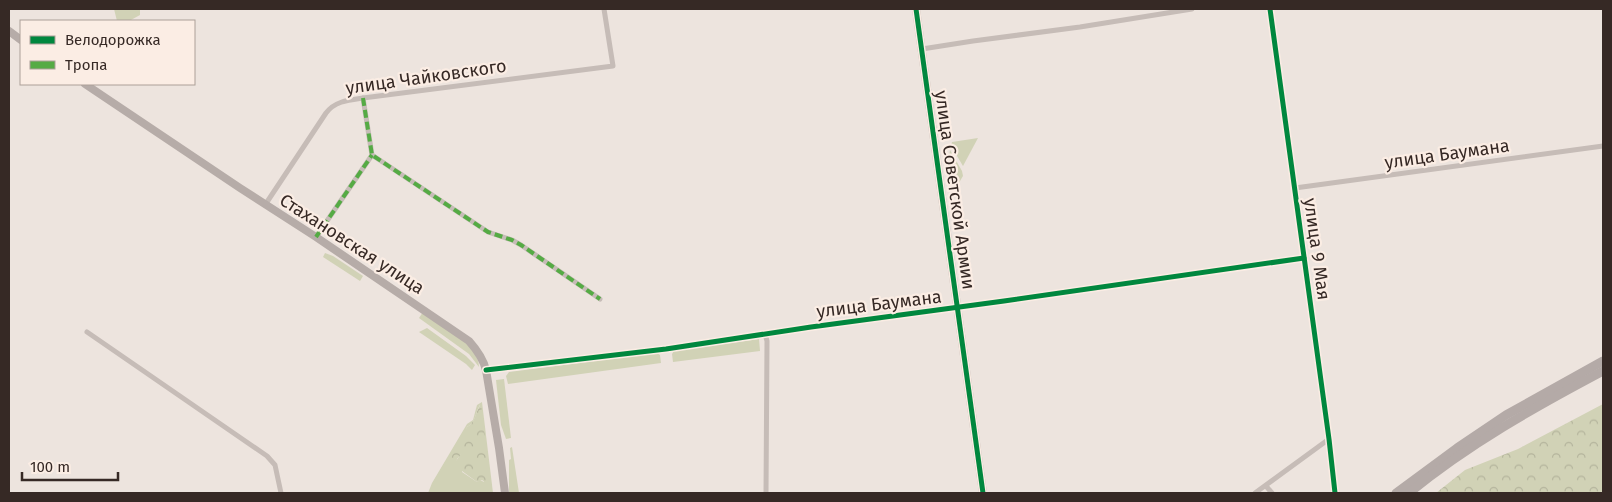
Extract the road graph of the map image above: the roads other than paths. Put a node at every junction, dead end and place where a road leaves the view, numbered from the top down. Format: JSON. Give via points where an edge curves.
{"nodes":[{"id":1,"x":604,"y":9,"type":"edge"},
{"id":2,"x":916,"y":9,"type":"edge"},
{"id":3,"x":1192,"y":9,"type":"edge"},
{"id":4,"x":1270,"y":9,"type":"edge"},
{"id":5,"x":9,"y":31,"type":"edge"},
{"id":6,"x":20,"y":39,"type":"edge"},
{"id":7,"x":922,"y":49,"type":"junction"},
{"id":8,"x":86,"y":85,"type":"edge"},
{"id":9,"x":363,"y":98,"type":"junction"},
{"id":10,"x":1603,"y":146,"type":"edge"},
{"id":11,"x":372,"y":155,"type":"junction"},
{"id":12,"x":1295,"y":188,"type":"junction"},
{"id":13,"x":265,"y":205,"type":"junction"},
{"id":14,"x":316,"y":237,"type":"junction"},
{"id":15,"x":1304,"y":258,"type":"junction"},
{"id":16,"x":600,"y":299,"type":"dead end"},
{"id":17,"x":958,"y":308,"type":"junction"},
{"id":18,"x":87,"y":332,"type":"dead end"},
{"id":19,"x":765,"y":334,"type":"junction"},
{"id":20,"x":1603,"y":361,"type":"edge"},
{"id":21,"x":486,"y":370,"type":"junction"},
{"id":22,"x":1603,"y":371,"type":"edge"},
{"id":23,"x":1329,"y":439,"type":"junction"},
{"id":24,"x":1266,"y":486,"type":"junction"},
{"id":25,"x":281,"y":493,"type":"edge"},
{"id":26,"x":505,"y":493,"type":"edge"},
{"id":27,"x":766,"y":493,"type":"edge"},
{"id":28,"x":983,"y":493,"type":"edge"},
{"id":29,"x":1255,"y":493,"type":"edge"},
{"id":30,"x":1272,"y":493,"type":"edge"},
{"id":31,"x":1336,"y":493,"type":"edge"},
{"id":32,"x":1396,"y":493,"type":"edge"},
{"id":33,"x":1409,"y":493,"type":"edge"}],
"edges":[{"from":1,"to":9,"type":"street","name":"улица Чайковского","via":[[613,66]]},
{"from":2,"to":7,"type":"main road","name":"улица Советской Армии"},
{"from":3,"to":7,"type":"street"},
{"from":4,"to":12,"type":"street","name":"улица 9 Мая"},
{"from":5,"to":6,"type":"main road"},
{"from":7,"to":17,"type":"main road","name":"улица Советской Армии"},
{"from":8,"to":13,"type":"main road","name":"Стахановская улица"},
{"from":9,"to":11,"type":"street"},
{"from":9,"to":13,"type":"street","name":"улица Чайковского","via":[[338,103],[328,110]]},
{"from":10,"to":12,"type":"street","name":"улица Баумана"},
{"from":11,"to":14,"type":"street"},
{"from":11,"to":16,"type":"street","via":[[488,232],[522,245]]},
{"from":12,"to":15,"type":"street","name":"улица 9 Мая"},
{"from":13,"to":14,"type":"main road","name":"Стахановская улица"},
{"from":14,"to":21,"type":"main road","name":"Стахановская улица","via":[[468,341],[483,360]]},
{"from":15,"to":17,"type":"street","name":"улица Баумана"},
{"from":15,"to":23,"type":"street","name":"улица 9 Мая"},
{"from":17,"to":19,"type":"street","name":"улица Баумана"},
{"from":17,"to":28,"type":"main road","name":"улица Советской Армии"},
{"from":18,"to":25,"type":"street","via":[[267,456],[275,465]]},
{"from":19,"to":21,"type":"street","name":"улица Баумана"},
{"from":19,"to":27,"type":"street"},
{"from":20,"to":32,"type":"main road","via":[[1506,415]]},
{"from":21,"to":26,"type":"main road","name":"Стахановская улица"},
{"from":22,"to":33,"type":"main road","via":[[1504,426]]},
{"from":23,"to":24,"type":"street"},
{"from":23,"to":31,"type":"street","name":"улица 9 Мая"},
{"from":24,"to":29,"type":"street"},
{"from":24,"to":30,"type":"street"}]}
